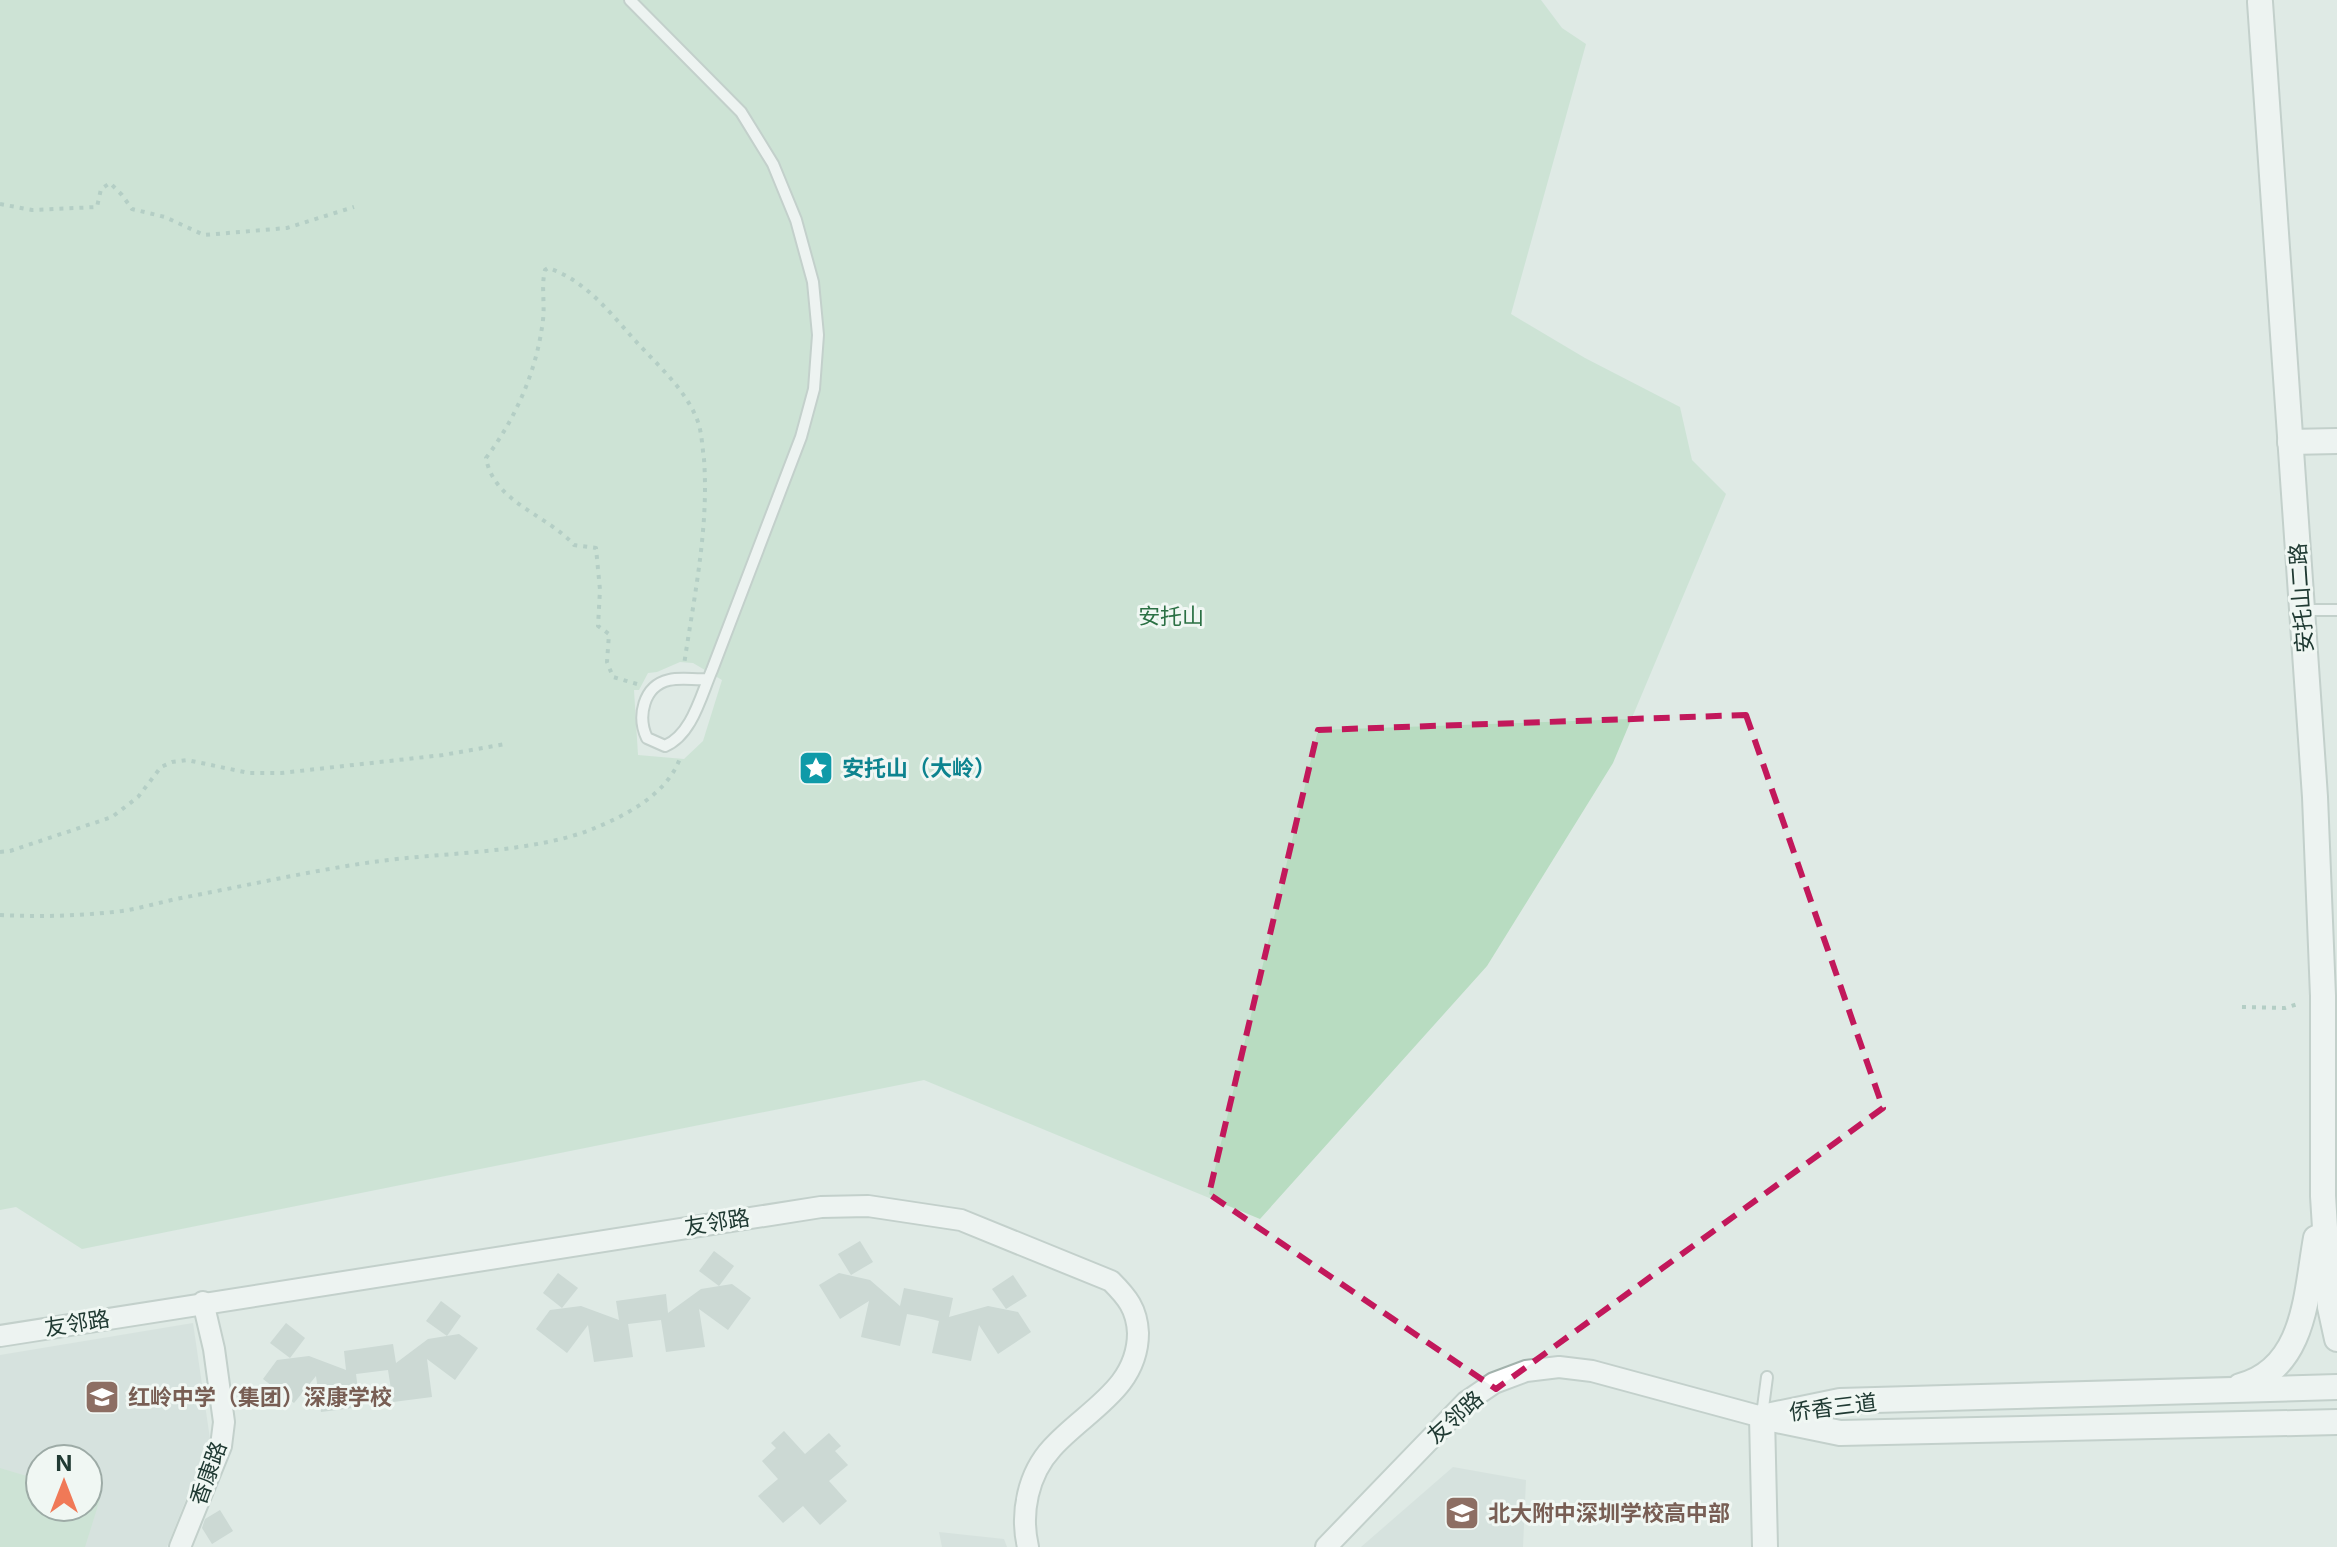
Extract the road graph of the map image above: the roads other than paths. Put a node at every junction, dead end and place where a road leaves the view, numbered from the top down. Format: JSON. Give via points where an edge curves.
{"nodes":[{"id":1,"x":630,"y":0,"type":"edge"},
{"id":2,"x":2260,"y":2,"type":"dead end"},
{"id":3,"x":2337,"y":441,"type":"edge"},
{"id":4,"x":2290,"y":442,"type":"junction"},
{"id":5,"x":2302,"y":610,"type":"junction"},
{"id":6,"x":2337,"y":610,"type":"edge"},
{"id":7,"x":708,"y":679,"type":"junction"},
{"id":8,"x":2327,"y":990,"type":"edge"},
{"id":9,"x":2323,"y":1196,"type":"junction"},
{"id":10,"x":203,"y":1302,"type":"junction"},
{"id":11,"x":0,"y":1336,"type":"edge"},
{"id":12,"x":2337,"y":1339,"type":"edge"},
{"id":13,"x":1767,"y":1377,"type":"dead end"},
{"id":14,"x":2337,"y":1387,"type":"edge"},
{"id":15,"x":2224,"y":1390,"type":"junction"},
{"id":16,"x":1762,"y":1417,"type":"junction"},
{"id":17,"x":2337,"y":1422,"type":"edge"},
{"id":18,"x":180,"y":1547,"type":"edge"},
{"id":19,"x":1028,"y":1547,"type":"edge"},
{"id":20,"x":1326,"y":1547,"type":"edge"},
{"id":21,"x":1765,"y":1547,"type":"edge"}],
"edges":[{"from":1,"to":7,"type":"lane","via":[[741,112],[758,138],[796,220],[813,282],[818,335],[814,389],[801,437]]},
{"from":2,"to":4,"type":"street","name":"安托山二路"},
{"from":3,"to":4,"type":"street"},
{"from":4,"to":5,"type":"street","name":"安托山二路"},
{"from":5,"to":6,"type":"lane"},
{"from":5,"to":8,"type":"street","name":"安托山二路"},
{"from":7,"to":7,"type":"lane","via":[[679,737],[665,746],[647,738],[641,720],[651,691],[665,680]]},
{"from":8,"to":9,"type":"street","name":"安托山二路"},
{"from":9,"to":12,"type":"street"},
{"from":9,"to":15,"type":"street","via":[[2293,1344],[2265,1376]]},
{"from":10,"to":11,"type":"street","name":"友邻路"},
{"from":10,"to":18,"type":"street","name":"香康路","via":[[224,1422],[221,1446]]},
{"from":10,"to":19,"type":"street","name":"友邻路","via":[[821,1207],[868,1206],[961,1220],[1111,1281],[1130,1299],[1137,1321],[1138,1351],[1132,1369],[1037,1469],[1025,1514]]},
{"from":13,"to":16,"type":"lane"},
{"from":14,"to":15,"type":"street","name":"侨香三道"},
{"from":15,"to":16,"type":"street","name":"侨香三道","via":[[1840,1401]]},
{"from":16,"to":17,"type":"street","name":"侨香三道","via":[[1840,1433]]},
{"from":16,"to":20,"type":"street","name":"友邻路","via":[[1592,1371],[1526,1371],[1494,1383],[1466,1402]]},
{"from":16,"to":21,"type":"street"}]}
